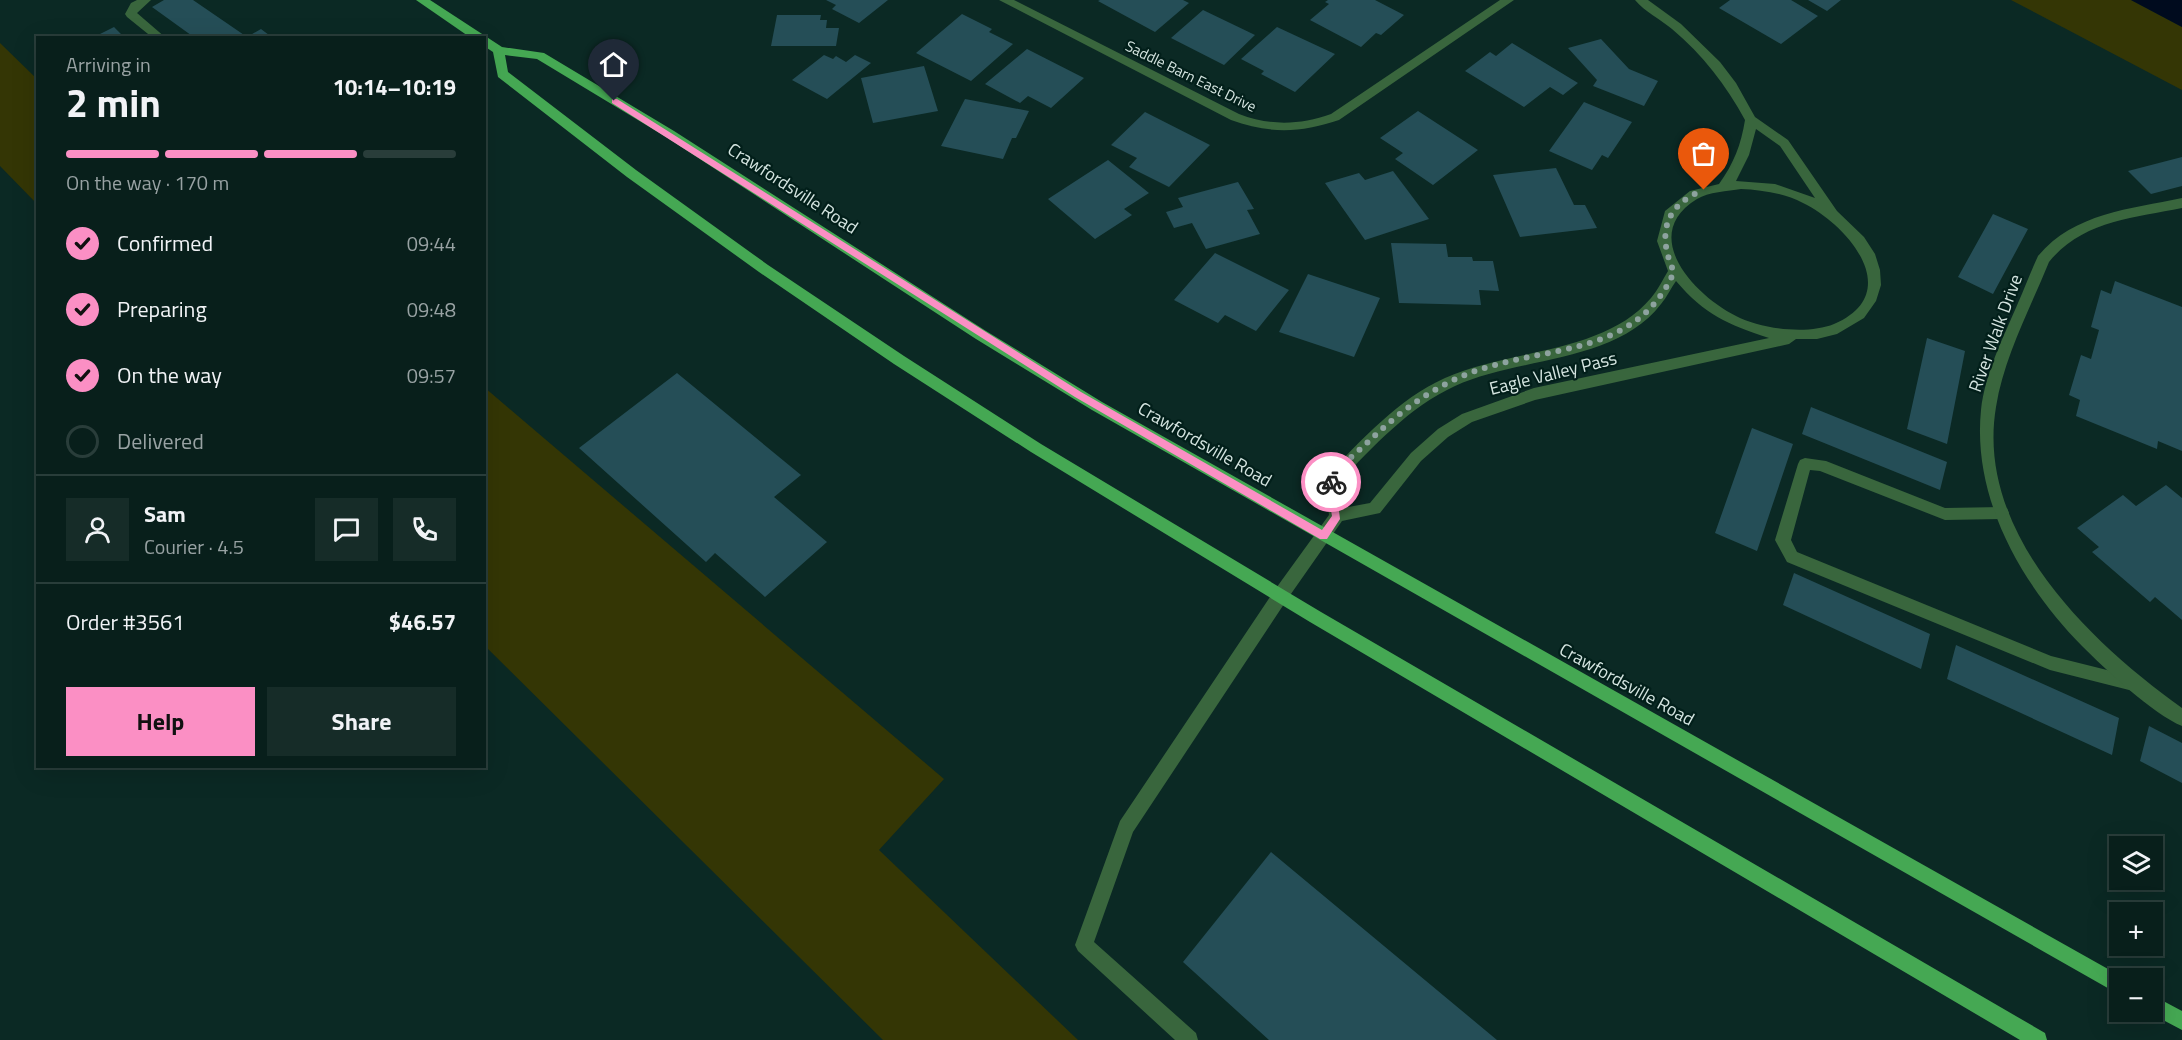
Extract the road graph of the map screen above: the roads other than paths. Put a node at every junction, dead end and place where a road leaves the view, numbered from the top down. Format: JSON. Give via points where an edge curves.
{"nodes":[{"id":1,"x":145,"y":0,"type":"edge"},
{"id":2,"x":422,"y":0,"type":"edge"},
{"id":3,"x":1005,"y":0,"type":"edge"},
{"id":4,"x":1508,"y":0,"type":"edge"},
{"id":5,"x":1641,"y":0,"type":"edge"},
{"id":6,"x":158,"y":36,"type":"edge"},
{"id":7,"x":477,"y":36,"type":"edge"},
{"id":8,"x":486,"y":42,"type":"edge"},
{"id":9,"x":499,"y":50,"type":"junction"},
{"id":10,"x":1751,"y":120,"type":"junction"},
{"id":11,"x":1725,"y":185,"type":"junction"},
{"id":12,"x":2182,"y":203,"type":"edge"},
{"id":13,"x":1836,"y":217,"type":"junction"},
{"id":14,"x":1674,"y":272,"type":"junction"},
{"id":15,"x":1815,"y":334,"type":"junction"},
{"id":16,"x":2002,"y":513,"type":"junction"},
{"id":17,"x":1336,"y":516,"type":"junction"},
{"id":18,"x":1324,"y":536,"type":"junction"},
{"id":19,"x":1280,"y":596,"type":"junction"},
{"id":20,"x":2133,"y":683,"type":"junction"},
{"id":21,"x":2182,"y":718,"type":"edge"},
{"id":22,"x":2109,"y":980,"type":"edge"},
{"id":23,"x":2163,"y":1010,"type":"edge"},
{"id":24,"x":2182,"y":1021,"type":"edge"},
{"id":25,"x":1188,"y":1040,"type":"edge"},
{"id":26,"x":2038,"y":1040,"type":"edge"}],
"edges":[{"from":1,"to":6,"type":"street","via":[[131,14]]},
{"from":2,"to":7,"type":"main road"},
{"from":3,"to":4,"type":"street","name":"Saddle Barn East Drive","via":[[1235,117],[1265,127],[1285,128],[1308,127],[1335,117]]},
{"from":5,"to":10,"type":"street","name":"Eagle Valley Pass","via":[[1677,27],[1716,65]]},
{"from":8,"to":9,"type":"main road","name":"Crawfordsville Road"},
{"from":9,"to":18,"type":"main road","name":"Crawfordsville Road","via":[[540,56],[680,140],[1078,394]]},
{"from":9,"to":19,"type":"main road","via":[[501,75],[580,137],[790,286],[1036,448]]},
{"from":10,"to":11,"type":"street","via":[[1740,164]]},
{"from":10,"to":13,"type":"street","name":"Eagle Valley Pass","via":[[1784,143]]},
{"from":11,"to":13,"type":"street","name":"Eagle Valley Pass","via":[[1774,188],[1807,199]]},
{"from":11,"to":14,"type":"street","name":"Eagle Valley Pass","via":[[1695,193],[1673,211],[1664,234]]},
{"from":12,"to":16,"type":"street","name":"River Walk Drive","via":[[2085,225],[2053,244],[2043,260],[1989,407],[1987,456]]},
{"from":13,"to":15,"type":"street","name":"Eagle Valley Pass","via":[[1865,249],[1874,275],[1873,292],[1866,307],[1853,320]]},
{"from":14,"to":15,"type":"street","name":"Eagle Valley Pass","via":[[1701,301],[1741,324],[1786,335]]},
{"from":14,"to":17,"type":"street","name":"Eagle Valley Pass","via":[[1664,293],[1637,321],[1585,345],[1471,372],[1389,421],[1331,480]]},
{"from":15,"to":17,"type":"street","name":"Eagle Valley Pass","via":[[1498,405],[1443,433],[1416,457],[1375,508]]},
{"from":16,"to":20,"type":"street","name":"River Walk Drive","via":[[2017,546],[2060,610]]},
{"from":16,"to":20,"type":"street","via":[[1945,514],[1821,465],[1805,464],[1783,540],[1792,557],[2039,659]]},
{"from":17,"to":18,"type":"street"},
{"from":18,"to":19,"type":"street"},
{"from":18,"to":22,"type":"main road","name":"Crawfordsville Road"},
{"from":19,"to":25,"type":"street","via":[[1126,827],[1084,945]]},
{"from":19,"to":26,"type":"main road"},
{"from":20,"to":21,"type":"street","name":"River Walk Drive"},
{"from":23,"to":24,"type":"main road"}]}
